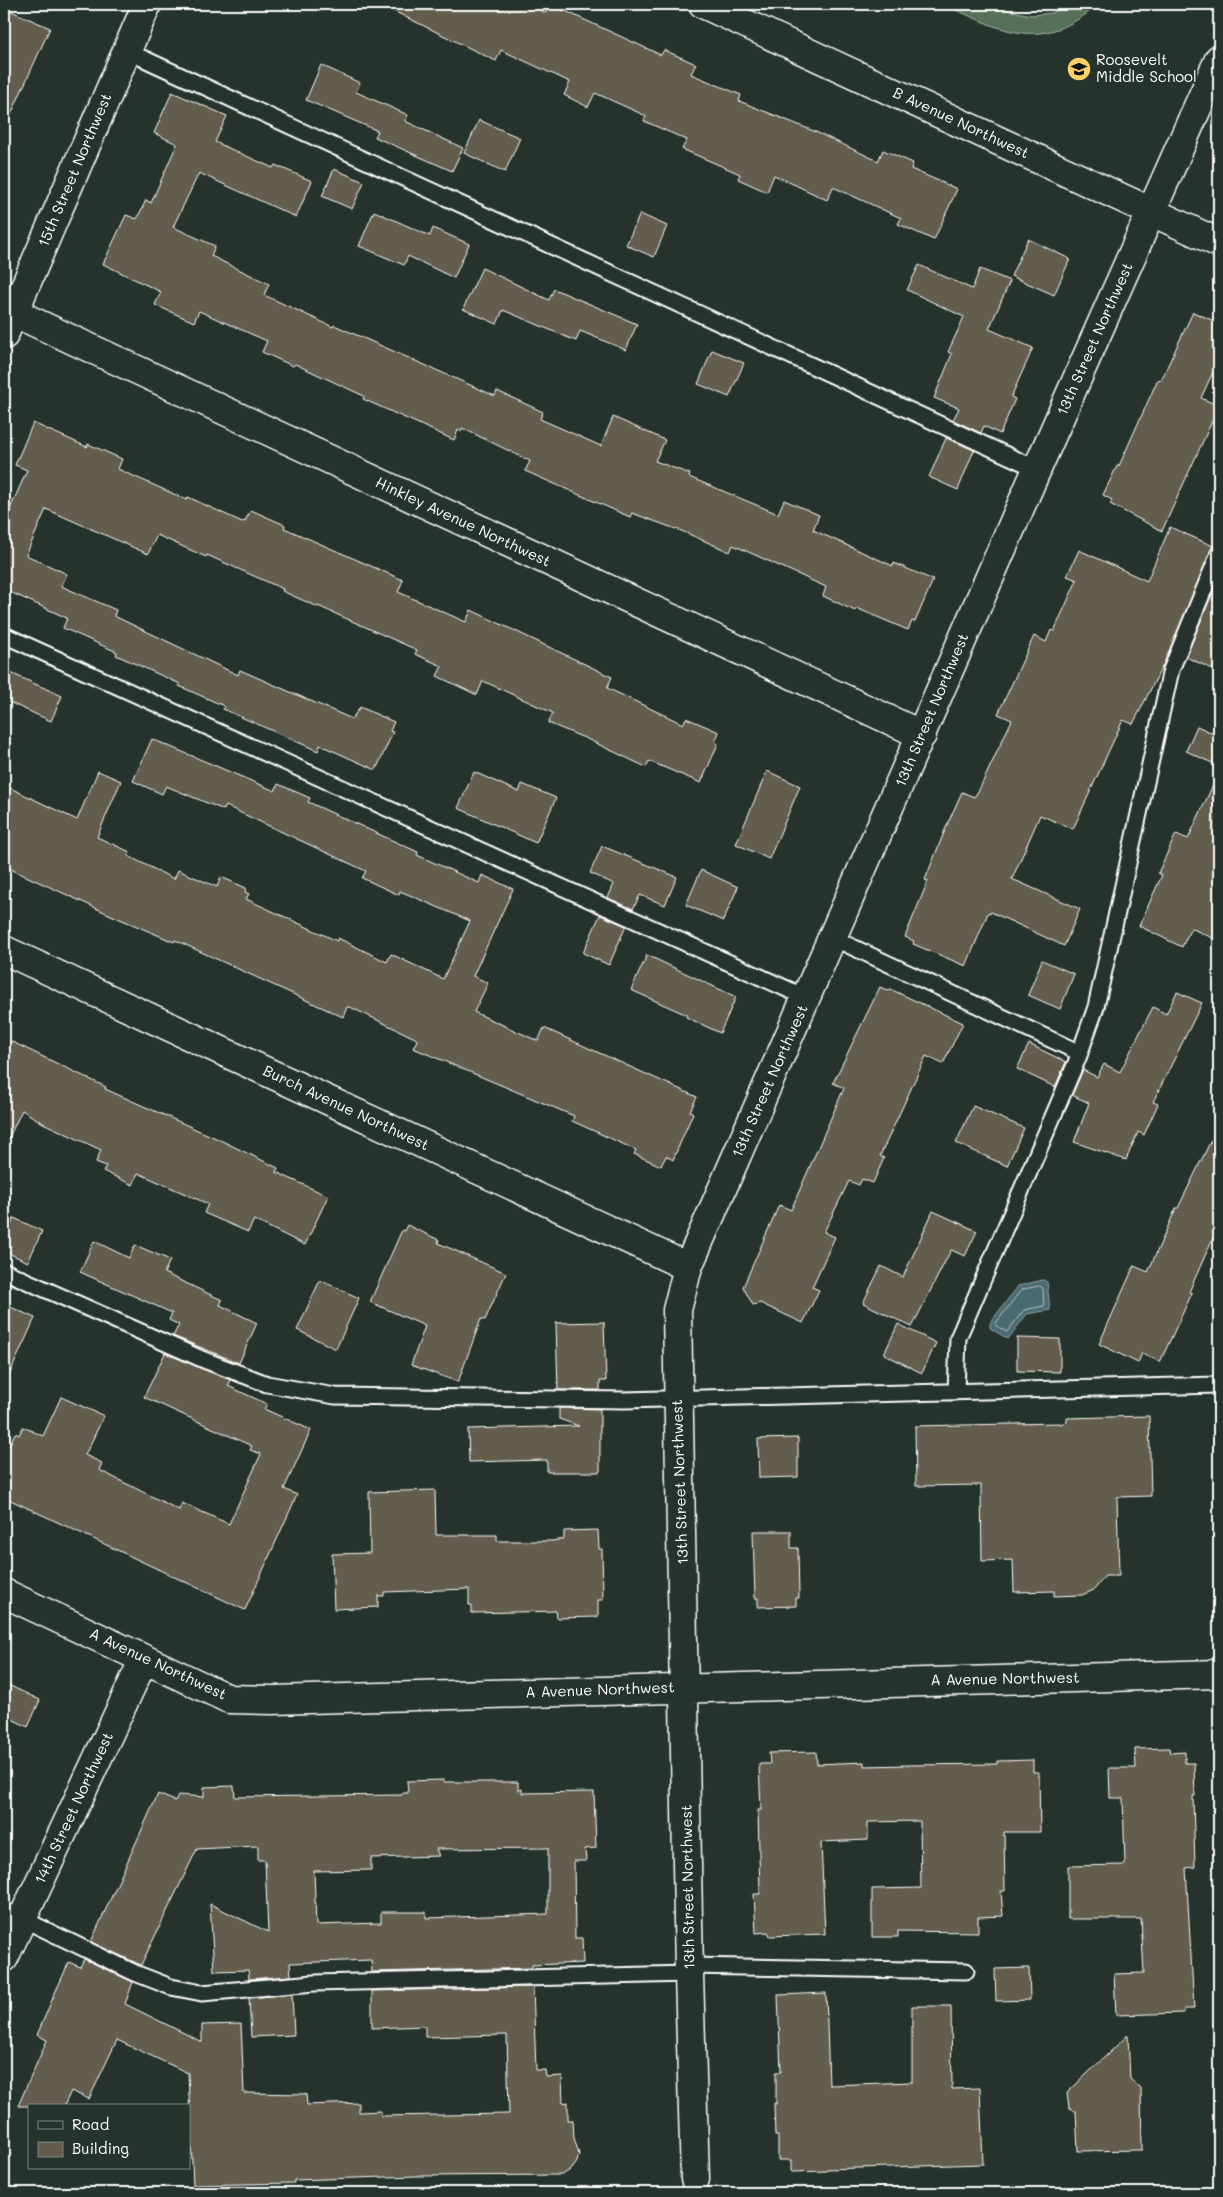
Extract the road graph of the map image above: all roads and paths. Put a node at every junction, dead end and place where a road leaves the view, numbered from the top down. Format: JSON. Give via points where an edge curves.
{"nodes":[{"id":1,"x":147,"y":4,"type":"edge"},
{"id":2,"x":703,"y":4,"type":"edge"},
{"id":3,"x":127,"y":51,"type":"junction"},
{"id":4,"x":1219,"y":59,"type":"edge"},
{"id":5,"x":1152,"y":212,"type":"junction"},
{"id":6,"x":1219,"y":242,"type":"edge"},
{"id":7,"x":7,"y":319,"type":"edge"},
{"id":8,"x":1037,"y":469,"type":"junction"},
{"id":9,"x":1219,"y":553,"type":"edge"},
{"id":10,"x":4,"y":635,"type":"edge"},
{"id":11,"x":922,"y":735,"type":"junction"},
{"id":12,"x":833,"y":938,"type":"junction"},
{"id":13,"x":4,"y":950,"type":"edge"},
{"id":14,"x":807,"y":998,"type":"junction"},
{"id":15,"x":1080,"y":1053,"type":"junction"},
{"id":16,"x":688,"y":1267,"type":"junction"},
{"id":17,"x":4,"y":1271,"type":"edge"},
{"id":18,"x":1219,"y":1384,"type":"edge"},
{"id":19,"x":956,"y":1392,"type":"junction"},
{"id":20,"x":678,"y":1399,"type":"junction"},
{"id":21,"x":4,"y":1593,"type":"edge"},
{"id":22,"x":144,"y":1659,"type":"junction"},
{"id":23,"x":1219,"y":1674,"type":"edge"},
{"id":24,"x":685,"y":1688,"type":"junction"},
{"id":25,"x":13,"y":1914,"type":"edge"},
{"id":26,"x":4,"y":1958,"type":"edge"},
{"id":27,"x":689,"y":1970,"type":"junction"},
{"id":28,"x":966,"y":1970,"type":"dead end"},
{"id":29,"x":695,"y":2179,"type":"dead end"}],
"edges":[{"from":1,"to":3,"type":"street","name":"15th Street Northwest"},
{"from":2,"to":5,"type":"street","name":"B Avenue Northwest"},
{"from":3,"to":7,"type":"street","name":"15th Street Northwest"},
{"from":3,"to":8,"type":"lane"},
{"from":4,"to":5,"type":"street","name":"13th Street Northwest"},
{"from":5,"to":6,"type":"street","name":"B Avenue Northwest"},
{"from":5,"to":8,"type":"street","name":"13th Street Northwest"},
{"from":7,"to":11,"type":"street","name":"Hinkley Avenue Northwest"},
{"from":8,"to":11,"type":"street","name":"13th Street Northwest"},
{"from":9,"to":15,"type":"lane","via":[[1171,670],[1096,1007]]},
{"from":10,"to":14,"type":"lane"},
{"from":11,"to":12,"type":"street","name":"13th Street Northwest"},
{"from":12,"to":14,"type":"street","name":"13th Street Northwest"},
{"from":12,"to":15,"type":"lane"},
{"from":13,"to":16,"type":"street","name":"Burch Avenue Northwest"},
{"from":14,"to":16,"type":"street","name":"13th Street Northwest"},
{"from":15,"to":19,"type":"lane","via":[[958,1338]]},
{"from":16,"to":20,"type":"street","name":"13th Street Northwest","via":[[677,1310]]},
{"from":17,"to":20,"type":"lane","via":[[204,1360],[267,1384],[335,1396]]},
{"from":18,"to":19,"type":"lane"},
{"from":19,"to":20,"type":"lane"},
{"from":20,"to":24,"type":"street","name":"13th Street Northwest"},
{"from":21,"to":22,"type":"street","name":"A Avenue Northwest"},
{"from":22,"to":24,"type":"street","name":"A Avenue Northwest","via":[[229,1698],[273,1700]]},
{"from":22,"to":25,"type":"street","name":"14th Street Northwest"},
{"from":23,"to":24,"type":"street","name":"A Avenue Northwest"},
{"from":24,"to":27,"type":"street","name":"13th Street Northwest"},
{"from":25,"to":26,"type":"street","name":"14th Street Northwest"},
{"from":25,"to":27,"type":"lane","via":[[135,1973],[171,1987],[202,1993],[314,1983]]},
{"from":27,"to":28,"type":"lane"},
{"from":27,"to":29,"type":"street","name":"13th Street Northwest"}]}
